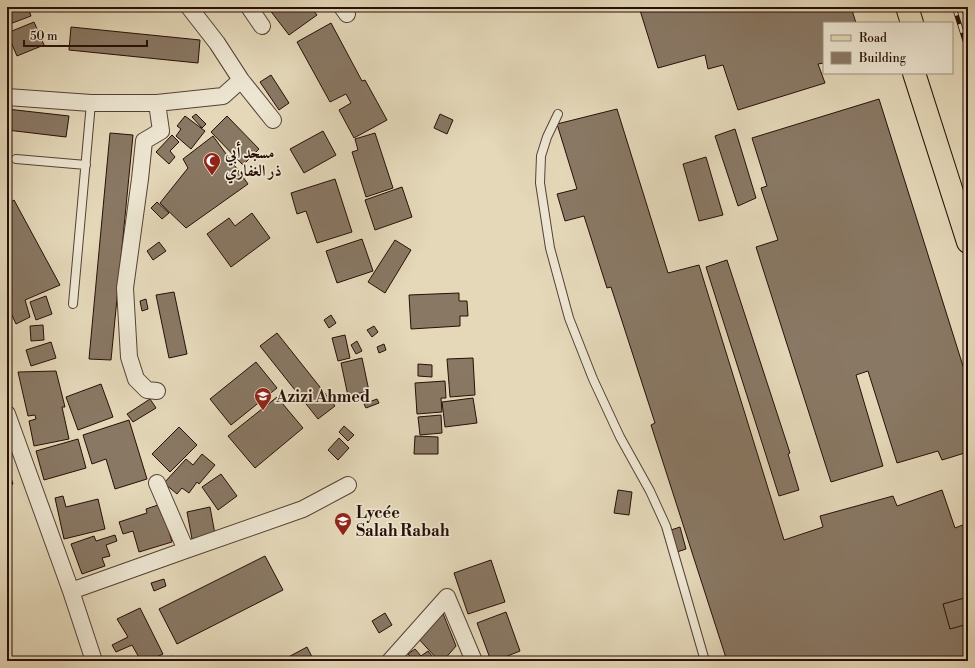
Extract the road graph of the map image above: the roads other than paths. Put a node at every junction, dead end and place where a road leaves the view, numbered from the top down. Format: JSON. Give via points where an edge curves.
{"nodes":[{"id":1,"x":189,"y":7,"type":"edge"},
{"id":2,"x":248,"y":7,"type":"edge"},
{"id":3,"x":893,"y":7,"type":"edge"},
{"id":4,"x":907,"y":7,"type":"edge"},
{"id":5,"x":898,"y":22,"type":"edge"},
{"id":6,"x":912,"y":22,"type":"edge"},
{"id":7,"x":262,"y":26,"type":"dead end"},
{"id":8,"x":914,"y":74,"type":"edge"},
{"id":9,"x":928,"y":74,"type":"edge"},
{"id":10,"x":241,"y":80,"type":"junction"},
{"id":11,"x":7,"y":97,"type":"edge"},
{"id":12,"x":91,"y":103,"type":"junction"},
{"id":13,"x":157,"y":103,"type":"junction"},
{"id":14,"x":558,"y":114,"type":"dead end"},
{"id":15,"x":273,"y":120,"type":"dead end"},
{"id":16,"x":16,"y":159,"type":"dead end"},
{"id":17,"x":86,"y":165,"type":"junction"},
{"id":18,"x":968,"y":198,"type":"edge"},
{"id":19,"x":968,"y":242,"type":"edge"},
{"id":20,"x":73,"y":304,"type":"dead end"},
{"id":21,"x":157,"y":391,"type":"dead end"},
{"id":22,"x":7,"y":414,"type":"edge"},
{"id":23,"x":157,"y":483,"type":"dead end"},
{"id":24,"x":348,"y":485,"type":"dead end"},
{"id":25,"x":186,"y":550,"type":"junction"},
{"id":26,"x":72,"y":591,"type":"junction"},
{"id":27,"x":94,"y":661,"type":"edge"},
{"id":28,"x":390,"y":661,"type":"edge"},
{"id":29,"x":474,"y":661,"type":"edge"},
{"id":30,"x":705,"y":661,"type":"edge"}],
"edges":[{"from":1,"to":10,"type":"street"},
{"from":2,"to":7,"type":"street"},
{"from":3,"to":5,"type":"main road"},
{"from":4,"to":6,"type":"main road"},
{"from":8,"to":19,"type":"main road"},
{"from":9,"to":18,"type":"main road"},
{"from":10,"to":13,"type":"street","via":[[223,96]]},
{"from":10,"to":15,"type":"street"},
{"from":11,"to":12,"type":"street"},
{"from":12,"to":13,"type":"street"},
{"from":12,"to":17,"type":"lane"},
{"from":13,"to":21,"type":"street","via":[[161,131],[144,141],[125,288],[129,357],[136,379],[147,390]]},
{"from":14,"to":30,"type":"lane","via":[[541,156],[540,183],[550,248],[569,318],[593,379],[666,526]]},
{"from":16,"to":17,"type":"lane"},
{"from":17,"to":20,"type":"lane"},
{"from":22,"to":26,"type":"street"},
{"from":23,"to":25,"type":"street"},
{"from":24,"to":25,"type":"street","via":[[303,509]]},
{"from":25,"to":26,"type":"street"},
{"from":26,"to":27,"type":"street"},
{"from":28,"to":29,"type":"street","via":[[447,597]]}]}
